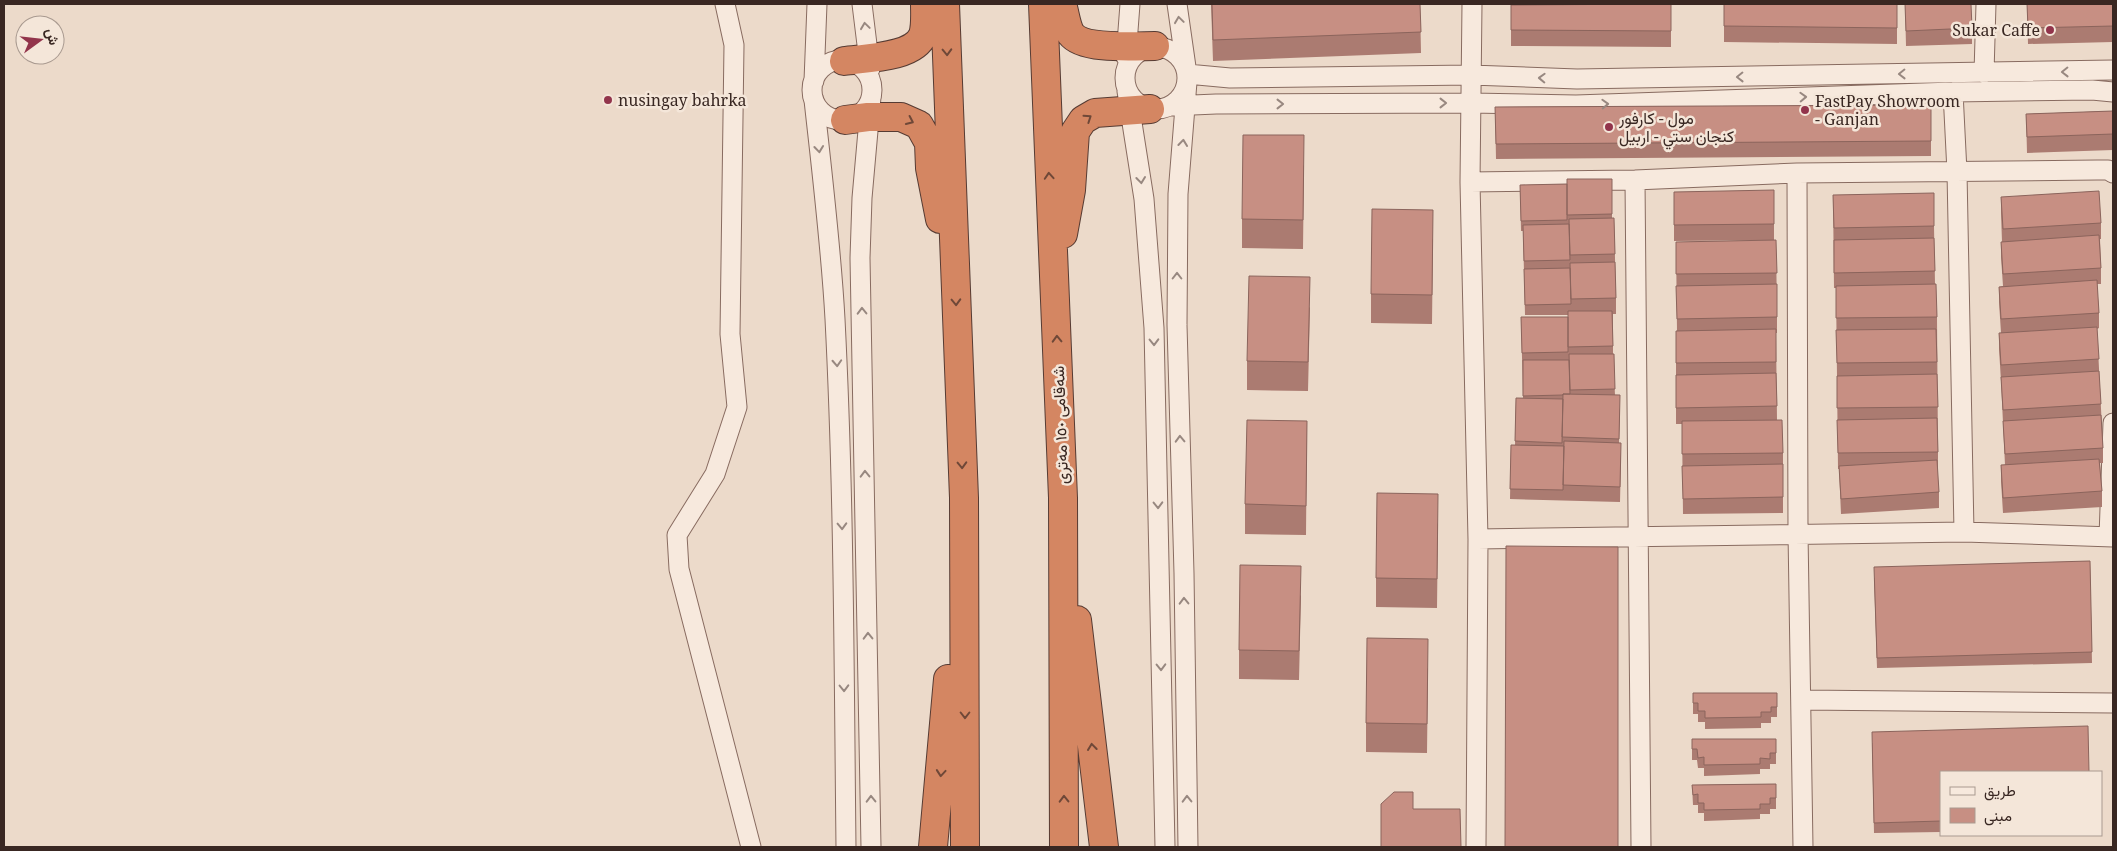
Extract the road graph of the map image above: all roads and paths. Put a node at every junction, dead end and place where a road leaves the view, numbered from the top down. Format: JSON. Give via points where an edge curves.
{"nodes":[{"id":1,"x":725,"y":4,"type":"edge"},
{"id":2,"x":817,"y":4,"type":"edge"},
{"id":3,"x":862,"y":4,"type":"edge"},
{"id":4,"x":925,"y":4,"type":"edge"},
{"id":5,"x":945,"y":4,"type":"edge"},
{"id":6,"x":1043,"y":4,"type":"edge"},
{"id":7,"x":1062,"y":4,"type":"edge"},
{"id":8,"x":1130,"y":4,"type":"edge"},
{"id":9,"x":1177,"y":4,"type":"edge"},
{"id":10,"x":1472,"y":4,"type":"edge"},
{"id":11,"x":1986,"y":4,"type":"edge"},
{"id":12,"x":1155,"y":46,"type":"joint"},
{"id":13,"x":1122,"y":47,"type":"junction"},
{"id":14,"x":2113,"y":70,"type":"edge"},
{"id":15,"x":1984,"y":73,"type":"junction"},
{"id":16,"x":1471,"y":75,"type":"junction"},
{"id":17,"x":1187,"y":76,"type":"junction"},
{"id":18,"x":1577,"y":79,"type":"junction"},
{"id":19,"x":814,"y":81,"type":"junction"},
{"id":20,"x":862,"y":89,"type":"junction"},
{"id":21,"x":1953,"y":92,"type":"junction"},
{"id":22,"x":2113,"y":92,"type":"edge"},
{"id":23,"x":814,"y":100,"type":"junction"},
{"id":24,"x":1471,"y":103,"type":"junction"},
{"id":25,"x":1576,"y":105,"type":"junction"},
{"id":26,"x":1145,"y":109,"type":"junction"},
{"id":27,"x":1957,"y":172,"type":"junction"},
{"id":28,"x":2113,"y":173,"type":"edge"},
{"id":29,"x":1797,"y":174,"type":"junction"},
{"id":30,"x":1635,"y":180,"type":"junction"},
{"id":31,"x":1470,"y":182,"type":"junction"},
{"id":32,"x":1055,"y":264,"type":"junction"},
{"id":33,"x":955,"y":265,"type":"junction"},
{"id":34,"x":2113,"y":423,"type":"edge"},
{"id":35,"x":964,"y":498,"type":"junction"},
{"id":36,"x":1063,"y":498,"type":"junction"},
{"id":37,"x":1964,"y":532,"type":"junction"},
{"id":38,"x":1798,"y":533,"type":"junction"},
{"id":39,"x":1639,"y":536,"type":"junction"},
{"id":40,"x":2111,"y":537,"type":"edge"},
{"id":41,"x":1478,"y":539,"type":"junction"},
{"id":42,"x":1802,"y":700,"type":"junction"},
{"id":43,"x":2113,"y":703,"type":"edge"},
{"id":44,"x":751,"y":847,"type":"edge"},
{"id":45,"x":846,"y":847,"type":"edge"},
{"id":46,"x":871,"y":847,"type":"edge"},
{"id":47,"x":933,"y":847,"type":"edge"},
{"id":48,"x":965,"y":847,"type":"edge"},
{"id":49,"x":1064,"y":847,"type":"edge"},
{"id":50,"x":1104,"y":847,"type":"edge"},
{"id":51,"x":1165,"y":847,"type":"edge"},
{"id":52,"x":1188,"y":847,"type":"edge"},
{"id":53,"x":1476,"y":847,"type":"edge"},
{"id":54,"x":1642,"y":847,"type":"edge"},
{"id":55,"x":1803,"y":847,"type":"edge"}],
"edges":[{"from":1,"to":44,"type":"street","via":[[734,45],[730,334],[737,407],[715,474],[677,536],[679,570]]},
{"from":2,"to":19,"type":"street"},
{"from":20,"to":3,"type":"street","one_way":true},
{"from":4,"to":20,"type":"highway","via":[[923,34],[914,46],[901,52]]},
{"from":5,"to":33,"type":"highway","one_way":true},
{"from":32,"to":6,"type":"highway","name":"شەقامی ١٥٠ مەتری","one_way":true},
{"from":7,"to":13,"type":"highway","via":[[1069,30],[1075,38],[1084,43]]},
{"from":8,"to":13,"type":"street"},
{"from":17,"to":9,"type":"street","one_way":true},
{"from":10,"to":16,"type":"street"},
{"from":11,"to":15,"type":"street"},
{"from":12,"to":13,"type":"highway"},
{"from":12,"to":17,"type":"street","via":[[1175,53],[1182,61]]},
{"from":13,"to":26,"type":"street","via":[[1125,84]]},
{"from":14,"to":15,"type":"street","one_way":true},
{"from":15,"to":18,"type":"street","one_way":true},
{"from":16,"to":17,"type":"street"},
{"from":18,"to":16,"type":"street","one_way":true},
{"from":16,"to":24,"type":"street"},
{"from":17,"to":26,"type":"street","via":[[1181,96]]},
{"from":18,"to":25,"type":"street"},
{"from":19,"to":20,"type":"street","via":[[818,72],[834,62]]},
{"from":19,"to":23,"type":"street"},
{"from":20,"to":23,"type":"street","via":[[826,116]]},
{"from":20,"to":33,"type":"highway","one_way":true,"via":[[919,125],[926,136],[939,218]]},
{"from":46,"to":20,"type":"street","one_way":true,"via":[[860,258]]},
{"from":21,"to":22,"type":"street"},
{"from":25,"to":21,"type":"street","one_way":true},
{"from":21,"to":27,"type":"street"},
{"from":23,"to":45,"type":"street","one_way":true,"via":[[831,263],[836,354]]},
{"from":24,"to":25,"type":"street"},
{"from":26,"to":24,"type":"street","one_way":true},
{"from":24,"to":31,"type":"street"},
{"from":32,"to":26,"type":"highway","one_way":true,"via":[[1067,215],[1076,132],[1089,115]]},
{"from":26,"to":51,"type":"street","one_way":true,"via":[[1144,199],[1154,328]]},
{"from":52,"to":26,"type":"street","one_way":true,"via":[[1177,324],[1178,194]]},
{"from":27,"to":28,"type":"street","via":[[2108,170]]},
{"from":27,"to":29,"type":"street"},
{"from":27,"to":37,"type":"street"},
{"from":29,"to":30,"type":"street"},
{"from":29,"to":38,"type":"street"},
{"from":30,"to":31,"type":"street"},
{"from":30,"to":39,"type":"street"},
{"from":31,"to":41,"type":"street"},
{"from":36,"to":32,"type":"highway","name":"شەقامی ١٥٠ مەتری","one_way":true},
{"from":33,"to":35,"type":"highway","one_way":true},
{"from":34,"to":40,"type":"street"},
{"from":35,"to":47,"type":"highway","one_way":true},
{"from":35,"to":48,"type":"highway","one_way":true},
{"from":49,"to":36,"type":"highway","name":"شەقامی ١٥٠ مەتری","one_way":true},
{"from":50,"to":36,"type":"highway","one_way":true},
{"from":37,"to":38,"type":"street"},
{"from":37,"to":40,"type":"street"},
{"from":38,"to":39,"type":"street"},
{"from":38,"to":42,"type":"street"},
{"from":39,"to":41,"type":"street"},
{"from":39,"to":54,"type":"street"},
{"from":41,"to":53,"type":"street"},
{"from":42,"to":43,"type":"street"},
{"from":42,"to":55,"type":"street"}]}
